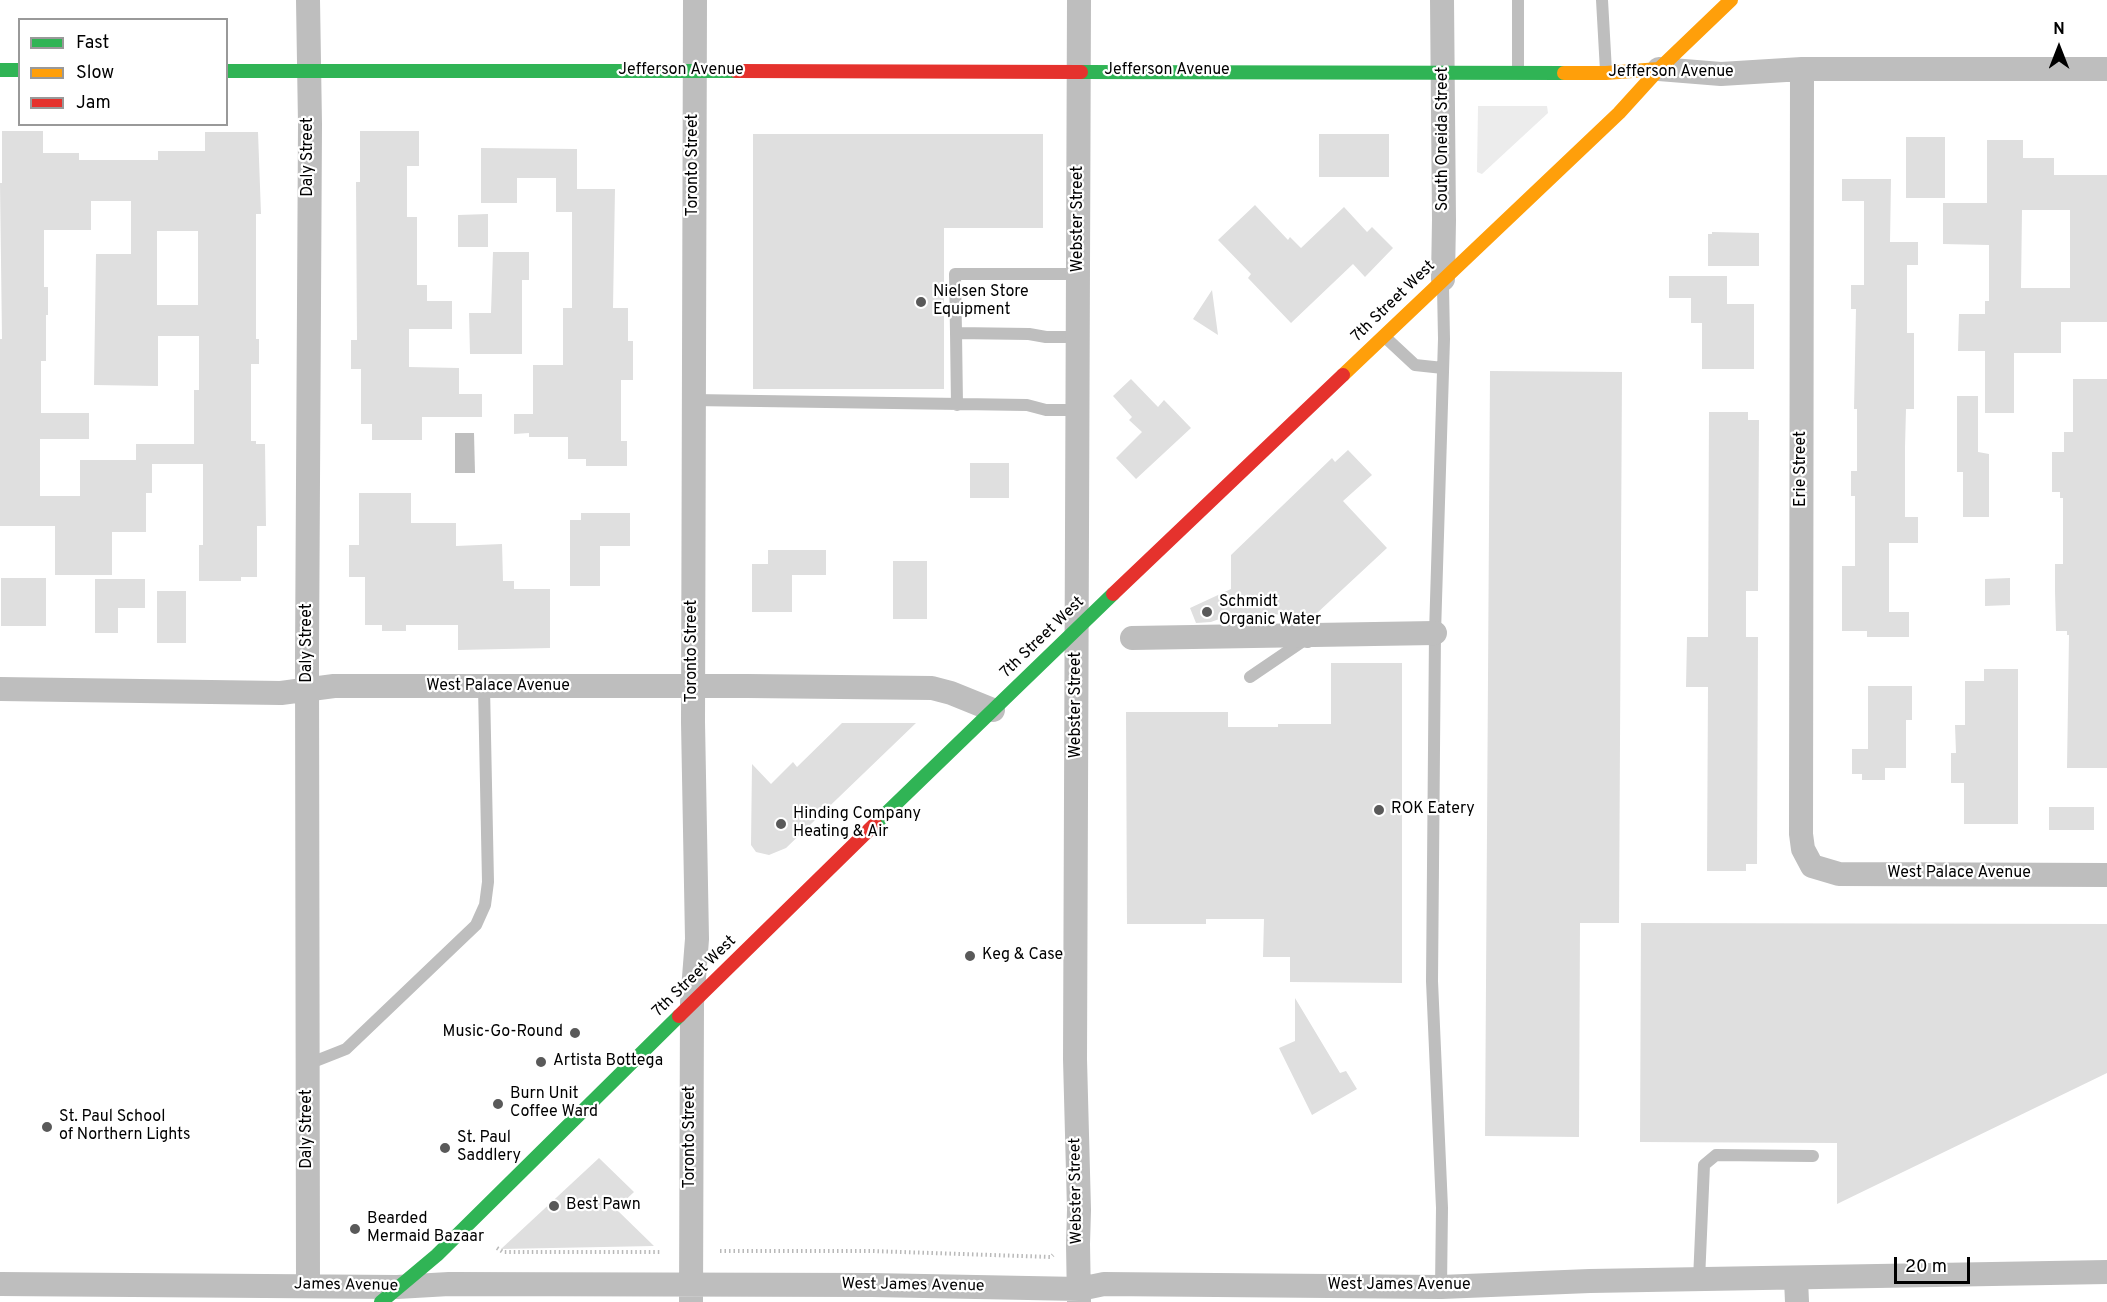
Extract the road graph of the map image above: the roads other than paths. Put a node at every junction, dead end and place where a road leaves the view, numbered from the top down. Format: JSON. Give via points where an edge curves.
{"nodes":[{"id":1,"x":308,"y":0,"type":"edge"},
{"id":2,"x":695,"y":0,"type":"edge"},
{"id":3,"x":1079,"y":0,"type":"edge"},
{"id":4,"x":1442,"y":0,"type":"edge"},
{"id":5,"x":1518,"y":0,"type":"edge"},
{"id":6,"x":1602,"y":0,"type":"edge"},
{"id":7,"x":1731,"y":0,"type":"edge"},
{"id":8,"x":1659,"y":69,"type":"junction"},
{"id":9,"x":1802,"y":69,"type":"junction"},
{"id":10,"x":2107,"y":69,"type":"edge"},
{"id":11,"x":0,"y":70,"type":"edge"},
{"id":12,"x":18,"y":70,"type":"edge"},
{"id":13,"x":228,"y":71,"type":"edge"},
{"id":14,"x":308,"y":71,"type":"junction"},
{"id":15,"x":694,"y":71,"type":"junction"},
{"id":16,"x":1080,"y":71,"type":"junction"},
{"id":17,"x":1444,"y":72,"type":"junction"},
{"id":18,"x":1518,"y":72,"type":"junction"},
{"id":19,"x":1606,"y":73,"type":"junction"},
{"id":20,"x":1079,"y":274,"type":"junction"},
{"id":21,"x":1443,"y":279,"type":"junction"},
{"id":22,"x":956,"y":333,"type":"junction"},
{"id":23,"x":1383,"y":335,"type":"junction"},
{"id":24,"x":1078,"y":337,"type":"junction"},
{"id":25,"x":1443,"y":368,"type":"junction"},
{"id":26,"x":693,"y":400,"type":"junction"},
{"id":27,"x":957,"y":405,"type":"junction"},
{"id":28,"x":1078,"y":410,"type":"junction"},
{"id":29,"x":1077,"y":628,"type":"junction"},
{"id":30,"x":1132,"y":638,"type":"dead end"},
{"id":31,"x":1435,"y":638,"type":"junction"},
{"id":32,"x":1250,"y":677,"type":"dead end"},
{"id":33,"x":693,"y":686,"type":"junction"},
{"id":34,"x":484,"y":687,"type":"junction"},
{"id":35,"x":0,"y":689,"type":"edge"},
{"id":36,"x":307,"y":690,"type":"junction"},
{"id":37,"x":993,"y":710,"type":"junction"},
{"id":38,"x":1812,"y":866,"type":"joint"},
{"id":39,"x":2107,"y":875,"type":"edge"},
{"id":40,"x":692,"y":1003,"type":"junction"},
{"id":41,"x":308,"y":1064,"type":"junction"},
{"id":42,"x":1813,"y":1156,"type":"dead end"},
{"id":43,"x":2107,"y":1272,"type":"edge"},
{"id":44,"x":1699,"y":1280,"type":"junction"},
{"id":45,"x":0,"y":1284,"type":"edge"},
{"id":46,"x":308,"y":1286,"type":"junction"},
{"id":47,"x":1441,"y":1287,"type":"junction"},
{"id":48,"x":1797,"y":1290,"type":"edge"},
{"id":49,"x":691,"y":1293,"type":"edge"},
{"id":50,"x":389,"y":1294,"type":"edge"},
{"id":51,"x":1079,"y":1295,"type":"edge"}],
"edges":[{"from":1,"to":14,"type":"street","name":"Daly Street"},
{"from":2,"to":15,"type":"street","name":"Toronto Street"},
{"from":3,"to":16,"type":"street","name":"Webster Street"},
{"from":4,"to":17,"type":"street","name":"South Oneida Street"},
{"from":5,"to":18,"type":"lane"},
{"from":6,"to":19,"type":"lane"},
{"from":7,"to":8,"type":"main road","name":"7th Street West"},
{"from":8,"to":9,"type":"street","name":"Jefferson Avenue","via":[[1721,74]]},
{"from":8,"to":19,"type":"main road","name":"Jefferson Avenue"},
{"from":8,"to":21,"type":"main road","name":"7th Street West","via":[[1619,113]]},
{"from":9,"to":10,"type":"street","name":"Jefferson Avenue"},
{"from":9,"to":38,"type":"street","name":"Erie Street","via":[[1801,834]]},
{"from":11,"to":12,"type":"main road"},
{"from":13,"to":14,"type":"main road","name":"Jefferson Avenue"},
{"from":14,"to":15,"type":"main road","name":"Jefferson Avenue"},
{"from":14,"to":36,"type":"street","name":"Daly Street"},
{"from":15,"to":16,"type":"main road","name":"Jefferson Avenue"},
{"from":15,"to":26,"type":"street","name":"Toronto Street"},
{"from":16,"to":17,"type":"main road","name":"Jefferson Avenue"},
{"from":16,"to":20,"type":"street","name":"Webster Street"},
{"from":17,"to":18,"type":"main road","name":"Jefferson Avenue"},
{"from":17,"to":21,"type":"street","name":"South Oneida Street"},
{"from":18,"to":19,"type":"main road","name":"Jefferson Avenue"},
{"from":20,"to":22,"type":"lane","via":[[955,274]]},
{"from":20,"to":24,"type":"street","name":"Webster Street"},
{"from":21,"to":23,"type":"main road","name":"7th Street West"},
{"from":21,"to":25,"type":"lane"},
{"from":22,"to":24,"type":"lane"},
{"from":22,"to":27,"type":"lane"},
{"from":23,"to":25,"type":"lane","via":[[1415,365]]},
{"from":23,"to":29,"type":"main road","name":"7th Street West"},
{"from":24,"to":28,"type":"street","name":"Webster Street"},
{"from":25,"to":31,"type":"lane"},
{"from":26,"to":27,"type":"lane"},
{"from":26,"to":33,"type":"street","name":"Toronto Street"},
{"from":27,"to":28,"type":"lane"},
{"from":28,"to":29,"type":"street","name":"Webster Street"},
{"from":29,"to":37,"type":"main road","name":"7th Street West"},
{"from":29,"to":51,"type":"street","name":"Webster Street","via":[[1075,1059]]},
{"from":30,"to":31,"type":"street"},
{"from":31,"to":32,"type":"lane","via":[[1303,642]]},
{"from":31,"to":47,"type":"lane","via":[[1432,981],[1442,1208]]},
{"from":33,"to":34,"type":"street","name":"West Palace Avenue"},
{"from":33,"to":37,"type":"street","name":"West Palace Avenue","via":[[932,688]]},
{"from":33,"to":40,"type":"street","name":"Toronto Street","via":[[697,939]]},
{"from":34,"to":36,"type":"street","name":"West Palace Avenue","via":[[334,686]]},
{"from":34,"to":41,"type":"lane","via":[[488,882],[476,925],[346,1049]]},
{"from":35,"to":36,"type":"street","name":"West Palace Avenue","via":[[281,693]]},
{"from":36,"to":41,"type":"street","name":"Daly Street"},
{"from":37,"to":40,"type":"main road","name":"7th Street West"},
{"from":38,"to":39,"type":"street","name":"West Palace Avenue","via":[[1839,873]]},
{"from":40,"to":49,"type":"street","name":"Toronto Street"},
{"from":40,"to":50,"type":"main road","name":"7th Street West","via":[[437,1255]]},
{"from":41,"to":46,"type":"street","name":"Daly Street"},
{"from":42,"to":44,"type":"lane","via":[[1716,1155],[1704,1166]]},
{"from":43,"to":48,"type":"street","name":"West James Avenue"},
{"from":44,"to":47,"type":"street","name":"West James Avenue"},
{"from":44,"to":48,"type":"street","name":"West James Avenue"},
{"from":45,"to":46,"type":"street","name":"James Avenue"},
{"from":46,"to":50,"type":"street","name":"James Avenue"},
{"from":47,"to":51,"type":"street","name":"West James Avenue","via":[[1104,1284]]},
{"from":49,"to":50,"type":"street","name":"James Avenue","via":[[449,1284]]},
{"from":49,"to":51,"type":"street","name":"West James Avenue","via":[[872,1285]]}]}
